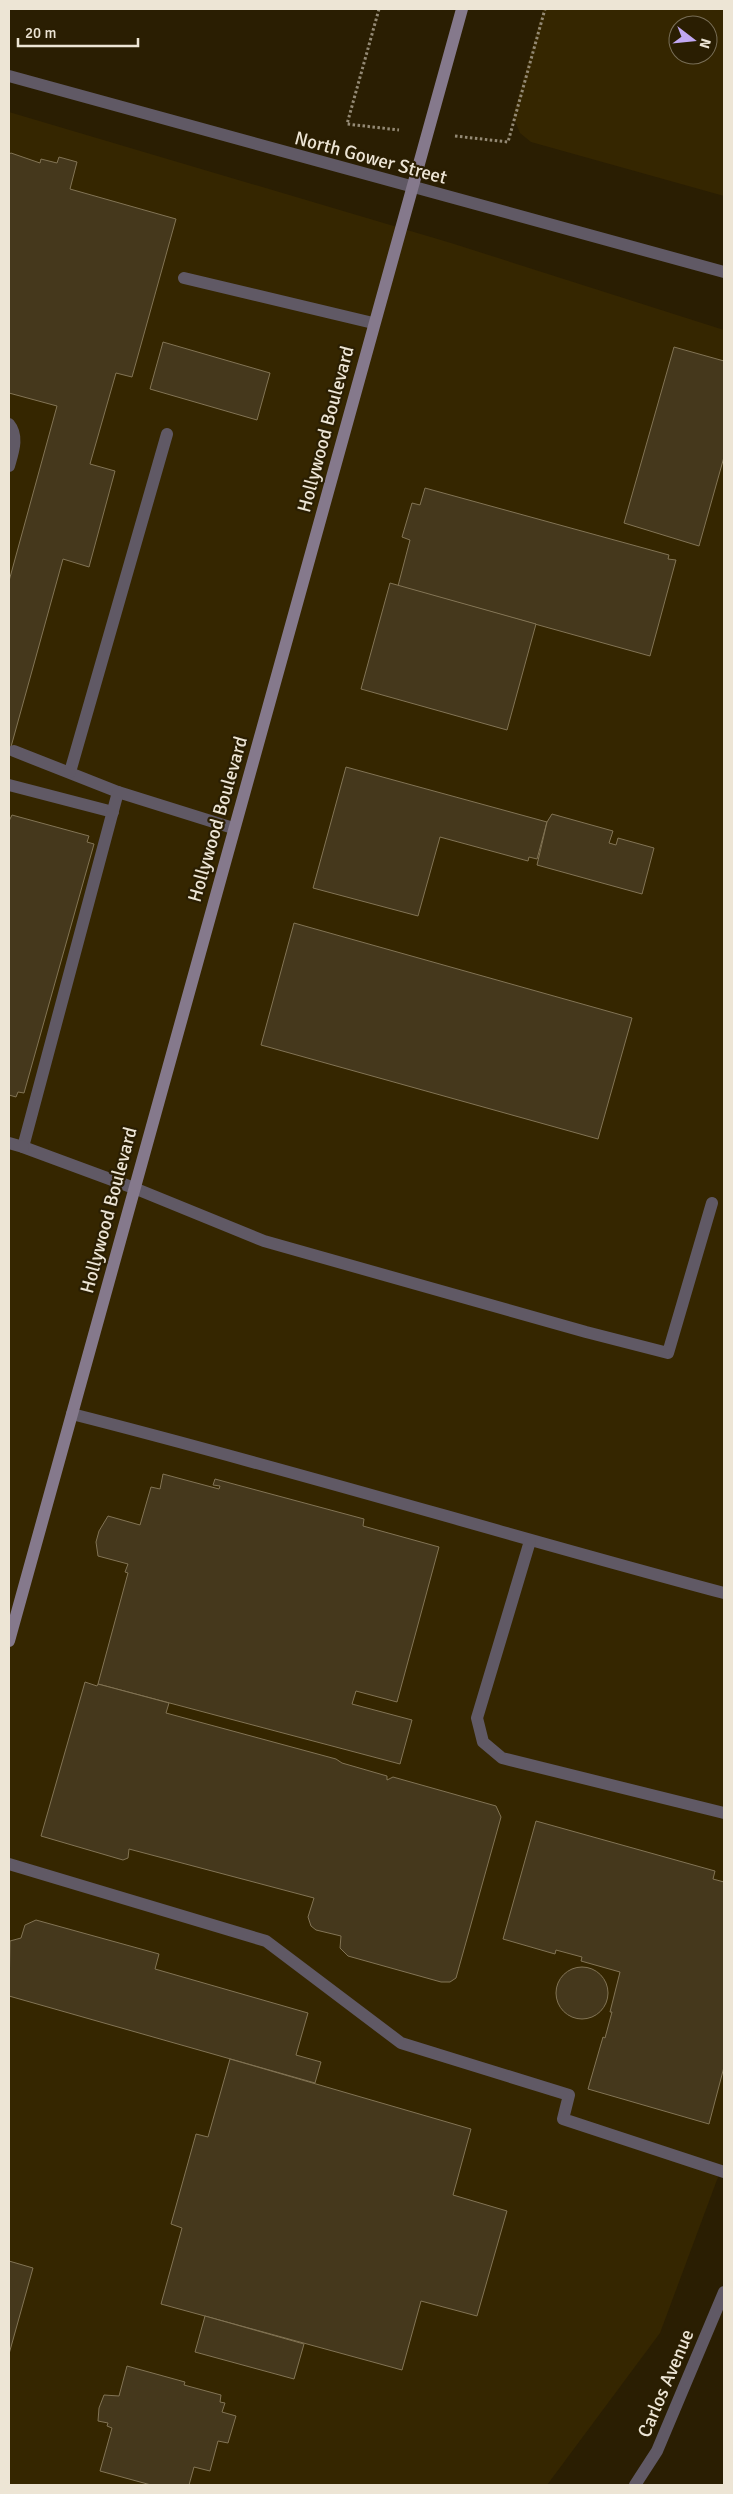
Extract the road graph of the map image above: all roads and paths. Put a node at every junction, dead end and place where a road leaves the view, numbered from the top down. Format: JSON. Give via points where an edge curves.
{"nodes":[{"id":1,"x":379,"y":9,"type":"edge"},
{"id":2,"x":462,"y":9,"type":"edge"},
{"id":3,"x":545,"y":9,"type":"edge"},
{"id":4,"x":9,"y":76,"type":"edge"},
{"id":5,"x":347,"y":124,"type":"dead end"},
{"id":6,"x":508,"y":142,"type":"dead end"},
{"id":7,"x":411,"y":187,"type":"junction"},
{"id":8,"x":724,"y":272,"type":"edge"},
{"id":9,"x":184,"y":278,"type":"dead end"},
{"id":10,"x":373,"y":323,"type":"junction"},
{"id":11,"x":9,"y":424,"type":"edge"},
{"id":12,"x":167,"y":434,"type":"dead end"},
{"id":13,"x":9,"y":466,"type":"edge"},
{"id":14,"x":14,"y":751,"type":"dead end"},
{"id":15,"x":70,"y":772,"type":"junction"},
{"id":16,"x":9,"y":785,"type":"edge"},
{"id":17,"x":118,"y":792,"type":"junction"},
{"id":18,"x":112,"y":812,"type":"junction"},
{"id":19,"x":234,"y":828,"type":"junction"},
{"id":20,"x":9,"y":1143,"type":"edge"},
{"id":21,"x":23,"y":1147,"type":"junction"},
{"id":22,"x":134,"y":1188,"type":"junction"},
{"id":23,"x":712,"y":1204,"type":"dead end"},
{"id":24,"x":72,"y":1414,"type":"junction"},
{"id":25,"x":530,"y":1541,"type":"junction"},
{"id":26,"x":724,"y":1593,"type":"edge"},
{"id":27,"x":9,"y":1641,"type":"edge"},
{"id":28,"x":724,"y":1813,"type":"edge"},
{"id":29,"x":9,"y":1864,"type":"edge"},
{"id":30,"x":724,"y":2172,"type":"edge"},
{"id":31,"x":724,"y":2292,"type":"edge"},
{"id":32,"x":635,"y":2485,"type":"edge"}],
"edges":[{"from":1,"to":5,"type":"path"},
{"from":2,"to":7,"type":"main road","name":"Hollywood Boulevard"},
{"from":3,"to":6,"type":"path"},
{"from":4,"to":7,"type":"street","name":"North Gower Street"},
{"from":7,"to":8,"type":"street","name":"North Gower Street"},
{"from":7,"to":10,"type":"main road","name":"Hollywood Boulevard"},
{"from":9,"to":10,"type":"street"},
{"from":10,"to":19,"type":"main road","name":"Hollywood Boulevard"},
{"from":11,"to":13,"type":"street","via":[[14,430]]},
{"from":12,"to":15,"type":"street"},
{"from":14,"to":15,"type":"street"},
{"from":15,"to":17,"type":"street"},
{"from":16,"to":18,"type":"street"},
{"from":17,"to":18,"type":"street"},
{"from":17,"to":19,"type":"street"},
{"from":18,"to":21,"type":"street"},
{"from":19,"to":22,"type":"main road","name":"Hollywood Boulevard"},
{"from":20,"to":21,"type":"street"},
{"from":21,"to":22,"type":"street"},
{"from":22,"to":23,"type":"street","via":[[264,1241],[668,1353]]},
{"from":22,"to":24,"type":"main road","name":"Hollywood Boulevard"},
{"from":24,"to":25,"type":"street"},
{"from":24,"to":27,"type":"main road","name":"Hollywood Boulevard"},
{"from":25,"to":26,"type":"street"},
{"from":25,"to":28,"type":"street","via":[[477,1718],[483,1742],[502,1758]]},
{"from":29,"to":30,"type":"street","via":[[266,1941],[401,2043],[569,2095],[562,2119]]},
{"from":31,"to":32,"type":"street","name":"Carlos Avenue","via":[[658,2451]]}]}
